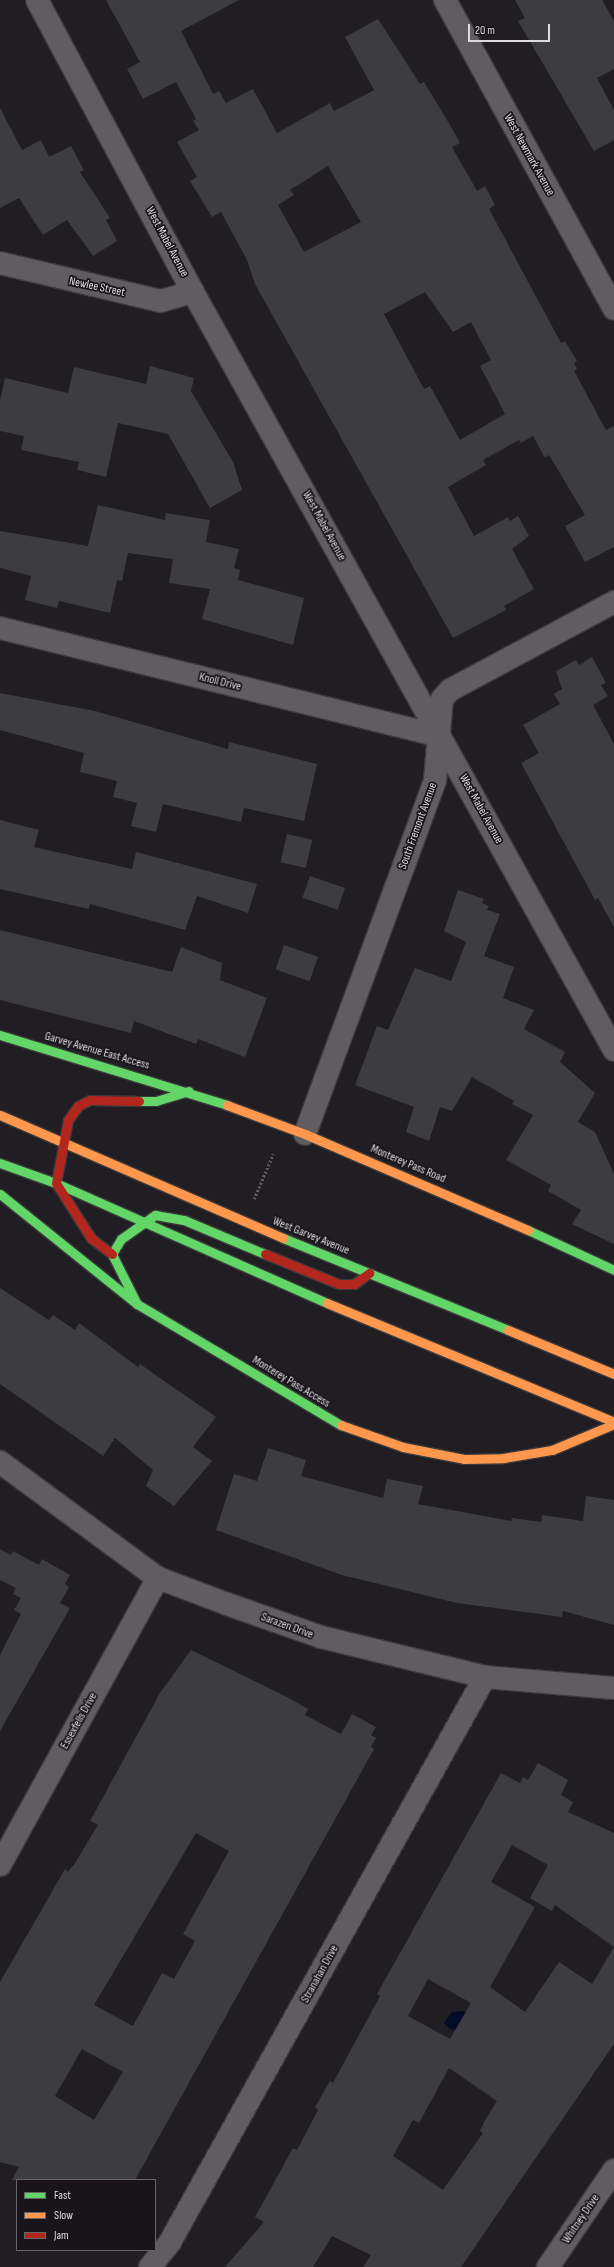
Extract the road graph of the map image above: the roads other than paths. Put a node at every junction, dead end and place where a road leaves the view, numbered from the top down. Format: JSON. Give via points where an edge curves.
{"nodes":[{"id":1,"x":37,"y":0,"type":"edge"},
{"id":2,"x":445,"y":0,"type":"edge"},
{"id":3,"x":0,"y":263,"type":"edge"},
{"id":4,"x":194,"y":292,"type":"junction"},
{"id":5,"x":614,"y":309,"type":"edge"},
{"id":6,"x":614,"y":602,"type":"edge"},
{"id":7,"x":0,"y":628,"type":"edge"},
{"id":8,"x":440,"y":736,"type":"junction"},
{"id":9,"x":0,"y":1035,"type":"edge"},
{"id":10,"x":614,"y":1050,"type":"edge"},
{"id":11,"x":188,"y":1091,"type":"junction"},
{"id":12,"x":0,"y":1115,"type":"edge"},
{"id":13,"x":305,"y":1134,"type":"junction"},
{"id":14,"x":65,"y":1144,"type":"junction"},
{"id":15,"x":0,"y":1163,"type":"edge"},
{"id":16,"x":56,"y":1183,"type":"junction"},
{"id":17,"x":0,"y":1194,"type":"edge"},
{"id":18,"x":143,"y":1222,"type":"junction"},
{"id":19,"x":112,"y":1254,"type":"junction"},
{"id":20,"x":614,"y":1270,"type":"edge"},
{"id":21,"x":369,"y":1273,"type":"junction"},
{"id":22,"x":137,"y":1304,"type":"junction"},
{"id":23,"x":614,"y":1374,"type":"edge"},
{"id":24,"x":614,"y":1423,"type":"edge"},
{"id":25,"x":0,"y":1462,"type":"edge"},
{"id":26,"x":158,"y":1578,"type":"junction"},
{"id":27,"x":486,"y":1677,"type":"junction"},
{"id":28,"x":614,"y":1688,"type":"edge"},
{"id":29,"x":0,"y":1865,"type":"edge"},
{"id":30,"x":614,"y":2170,"type":"edge"},
{"id":31,"x":150,"y":2267,"type":"edge"},
{"id":32,"x":548,"y":2267,"type":"edge"}],
"edges":[{"from":1,"to":4,"type":"street","name":"West Mabel Avenue"},
{"from":2,"to":5,"type":"street","name":"West Newmark Avenue"},
{"from":3,"to":4,"type":"street","name":"Newlee Street","via":[[161,301]]},
{"from":4,"to":8,"type":"street","name":"West Mabel Avenue"},
{"from":6,"to":8,"type":"street","name":"South Fremont Avenue","via":[[450,690],[442,699]]},
{"from":7,"to":8,"type":"street","name":"Knoll Drive"},
{"from":8,"to":10,"type":"street","name":"West Mabel Avenue"},
{"from":8,"to":13,"type":"street","name":"South Fremont Avenue","via":[[435,780]]},
{"from":9,"to":11,"type":"main road","name":"Garvey Avenue East Access"},
{"from":11,"to":13,"type":"main road","name":"Monterey Pass Road"},
{"from":11,"to":14,"type":"main road","via":[[156,1101],[90,1100],[78,1106],[68,1120]]},
{"from":12,"to":14,"type":"main road","name":"West Garvey Avenue"},
{"from":13,"to":20,"type":"main road","name":"Monterey Pass Road","via":[[456,1197]]},
{"from":14,"to":16,"type":"main road"},
{"from":14,"to":21,"type":"main road","name":"West Garvey Avenue"},
{"from":15,"to":16,"type":"main road"},
{"from":16,"to":18,"type":"main road"},
{"from":16,"to":19,"type":"main road","via":[[91,1238]]},
{"from":17,"to":22,"type":"main road","name":"Monterey Pass Access"},
{"from":18,"to":19,"type":"main road","via":[[121,1239]]},
{"from":18,"to":21,"type":"main road","via":[[155,1215],[184,1220],[339,1284],[354,1284]]},
{"from":18,"to":24,"type":"main road","via":[[377,1325]]},
{"from":19,"to":22,"type":"main road"},
{"from":21,"to":23,"type":"main road","name":"West Garvey Avenue"},
{"from":22,"to":24,"type":"main road","name":"Monterey Pass Access","via":[[338,1424],[403,1447],[464,1459],[503,1458],[552,1450]]},
{"from":25,"to":26,"type":"street","name":"Sarazen Drive"},
{"from":26,"to":27,"type":"street","name":"Sarazen Drive","via":[[321,1637]]},
{"from":26,"to":29,"type":"street","name":"Essexfells Drive"},
{"from":27,"to":28,"type":"street","name":"Sarazen Drive"},
{"from":27,"to":31,"type":"street","name":"Stranahan Drive","via":[[170,2242]]},
{"from":30,"to":32,"type":"street","name":"Whitney Drive"}]}
